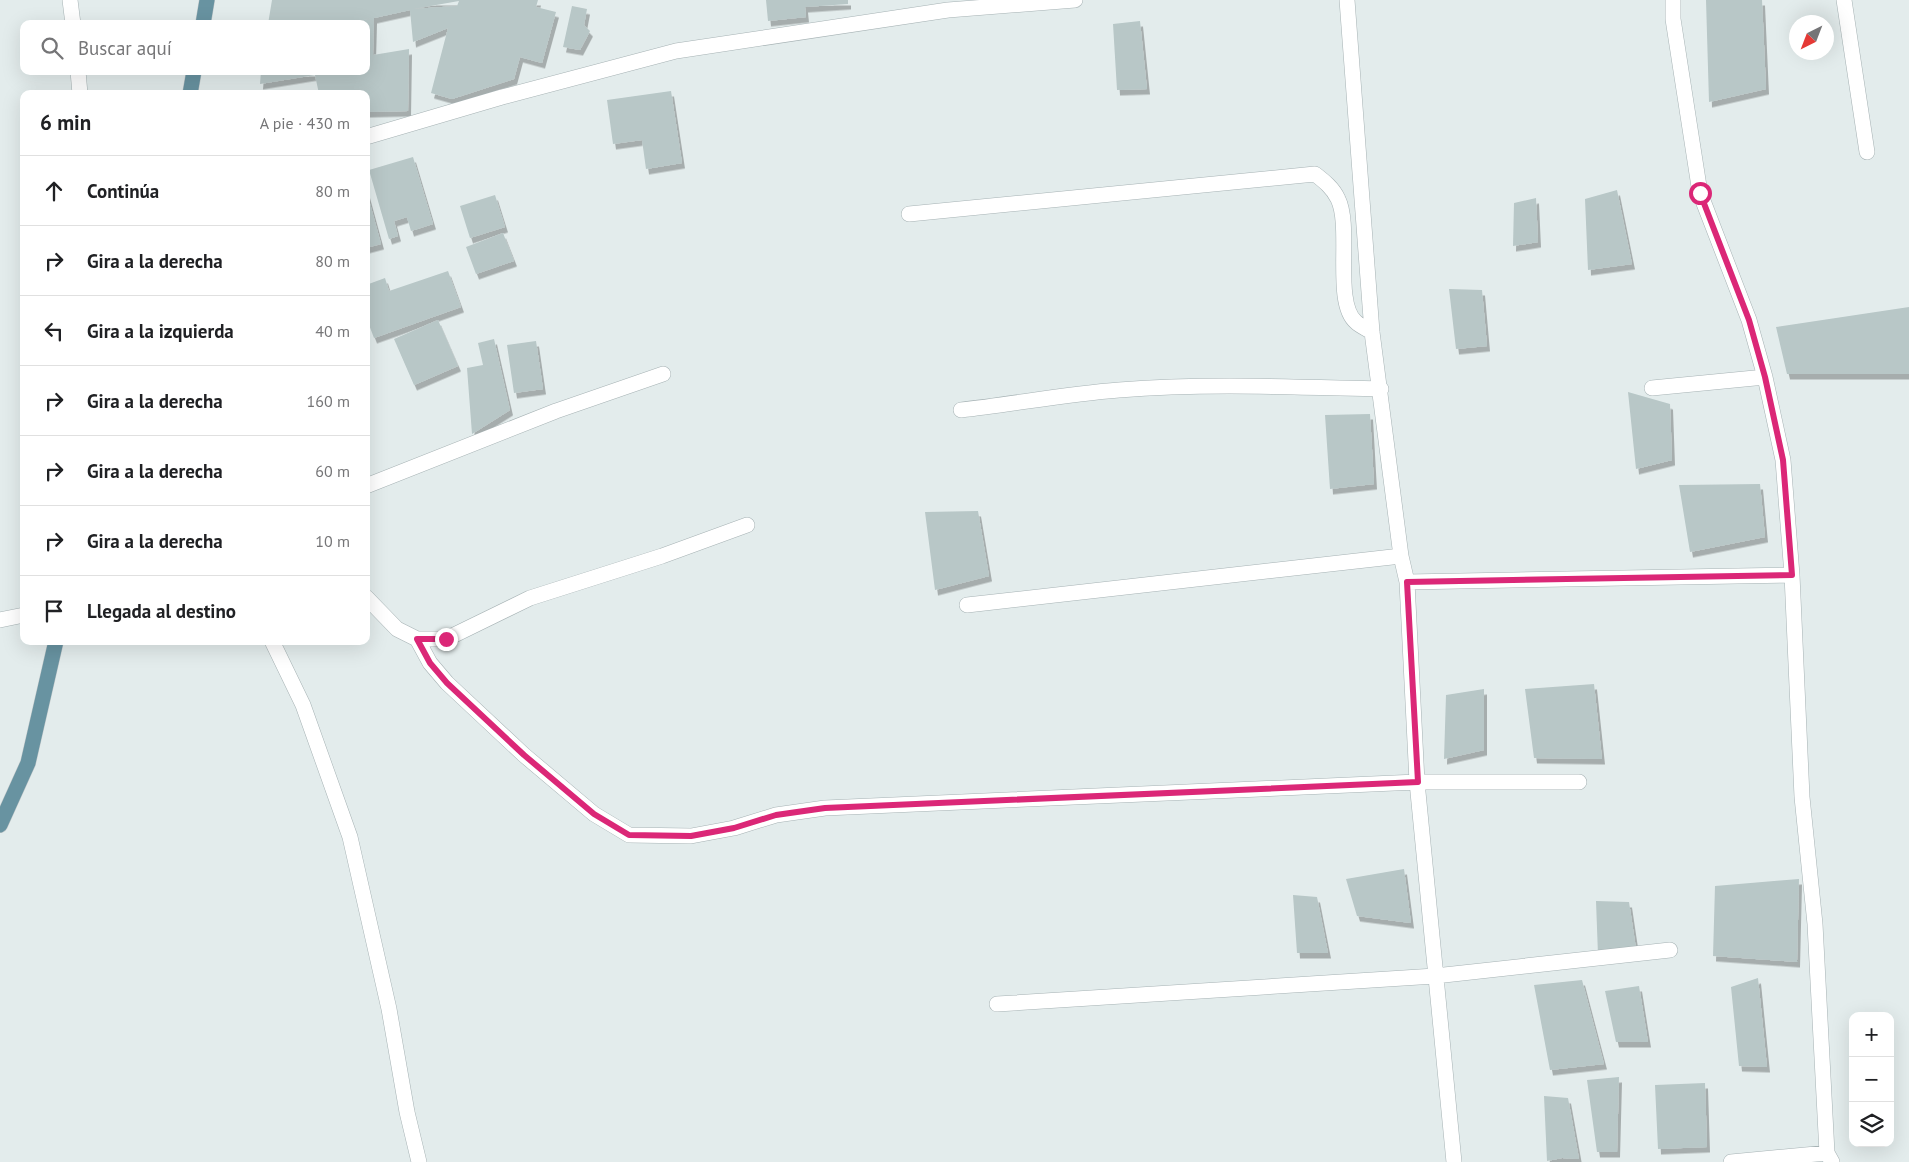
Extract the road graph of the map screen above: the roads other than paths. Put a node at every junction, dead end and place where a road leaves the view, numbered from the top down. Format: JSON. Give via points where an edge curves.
{"nodes":[{"id":1,"x":70,"y":0,"type":"edge"},
{"id":2,"x":207,"y":0,"type":"edge"},
{"id":3,"x":1075,"y":0,"type":"edge"},
{"id":4,"x":1347,"y":0,"type":"edge"},
{"id":5,"x":1673,"y":0,"type":"edge"},
{"id":6,"x":1844,"y":0,"type":"edge"},
{"id":7,"x":72,"y":20,"type":"edge"},
{"id":8,"x":204,"y":20,"type":"edge"},
{"id":9,"x":78,"y":75,"type":"edge"},
{"id":10,"x":193,"y":75,"type":"edge"},
{"id":11,"x":80,"y":90,"type":"edge"},
{"id":12,"x":191,"y":90,"type":"edge"},
{"id":13,"x":370,"y":136,"type":"edge"},
{"id":14,"x":1867,"y":152,"type":"dead end"},
{"id":15,"x":909,"y":214,"type":"dead end"},
{"id":16,"x":1372,"y":332,"type":"junction"},
{"id":17,"x":663,"y":374,"type":"dead end"},
{"id":18,"x":1765,"y":377,"type":"junction"},
{"id":19,"x":1652,"y":388,"type":"dead end"},
{"id":20,"x":1381,"y":389,"type":"junction"},
{"id":21,"x":961,"y":410,"type":"dead end"},
{"id":22,"x":370,"y":484,"type":"edge"},
{"id":23,"x":747,"y":525,"type":"dead end"},
{"id":24,"x":1401,"y":556,"type":"junction"},
{"id":25,"x":1792,"y":575,"type":"junction"},
{"id":26,"x":1407,"y":582,"type":"junction"},
{"id":27,"x":370,"y":601,"type":"edge"},
{"id":28,"x":967,"y":605,"type":"dead end"},
{"id":29,"x":20,"y":615,"type":"edge"},
{"id":30,"x":0,"y":620,"type":"edge"},
{"id":31,"x":417,"y":639,"type":"junction"},
{"id":32,"x":55,"y":645,"type":"edge"},
{"id":33,"x":274,"y":645,"type":"edge"},
{"id":34,"x":1418,"y":782,"type":"junction"},
{"id":35,"x":1579,"y":782,"type":"dead end"},
{"id":36,"x":0,"y":826,"type":"edge"},
{"id":37,"x":1670,"y":950,"type":"dead end"},
{"id":38,"x":1435,"y":976,"type":"junction"},
{"id":39,"x":997,"y":1004,"type":"dead end"},
{"id":40,"x":1830,"y":1158,"type":"edge"},
{"id":41,"x":419,"y":1162,"type":"edge"},
{"id":42,"x":1454,"y":1162,"type":"edge"},
{"id":43,"x":1732,"y":1162,"type":"edge"}],
"edges":[{"from":1,"to":7,"type":"street"},
{"from":2,"to":8,"type":"main road"},
{"from":3,"to":13,"type":"street","via":[[948,10],[676,51]]},
{"from":4,"to":16,"type":"street"},
{"from":5,"to":18,"type":"street","via":[[1700,193],[1749,320]]},
{"from":6,"to":14,"type":"street"},
{"from":9,"to":11,"type":"street"},
{"from":10,"to":12,"type":"main road"},
{"from":15,"to":16,"type":"street","via":[[1315,174],[1330,185],[1342,213],[1342,267],[1347,307],[1354,322]]},
{"from":16,"to":20,"type":"street"},
{"from":17,"to":22,"type":"street"},
{"from":18,"to":19,"type":"street"},
{"from":18,"to":25,"type":"street","via":[[1783,460]]},
{"from":20,"to":21,"type":"street","via":[[1173,387],[1118,390]]},
{"from":20,"to":24,"type":"street"},
{"from":23,"to":31,"type":"street","via":[[530,598],[446,639]]},
{"from":24,"to":26,"type":"street"},
{"from":24,"to":28,"type":"street"},
{"from":25,"to":26,"type":"street"},
{"from":25,"to":40,"type":"street","via":[[1802,797]]},
{"from":26,"to":34,"type":"street"},
{"from":27,"to":31,"type":"street","via":[[397,629]]},
{"from":29,"to":30,"type":"street"},
{"from":31,"to":34,"type":"street","via":[[430,663],[447,683],[524,755],[594,814],[629,835],[691,836],[734,828],[776,815],[825,808]]},
{"from":32,"to":36,"type":"main road","via":[[28,763]]},
{"from":33,"to":41,"type":"street","via":[[303,705],[350,837]]},
{"from":34,"to":35,"type":"street"},
{"from":34,"to":38,"type":"street"},
{"from":37,"to":38,"type":"street"},
{"from":38,"to":39,"type":"street"},
{"from":38,"to":42,"type":"street"},
{"from":40,"to":43,"type":"street"}]}
